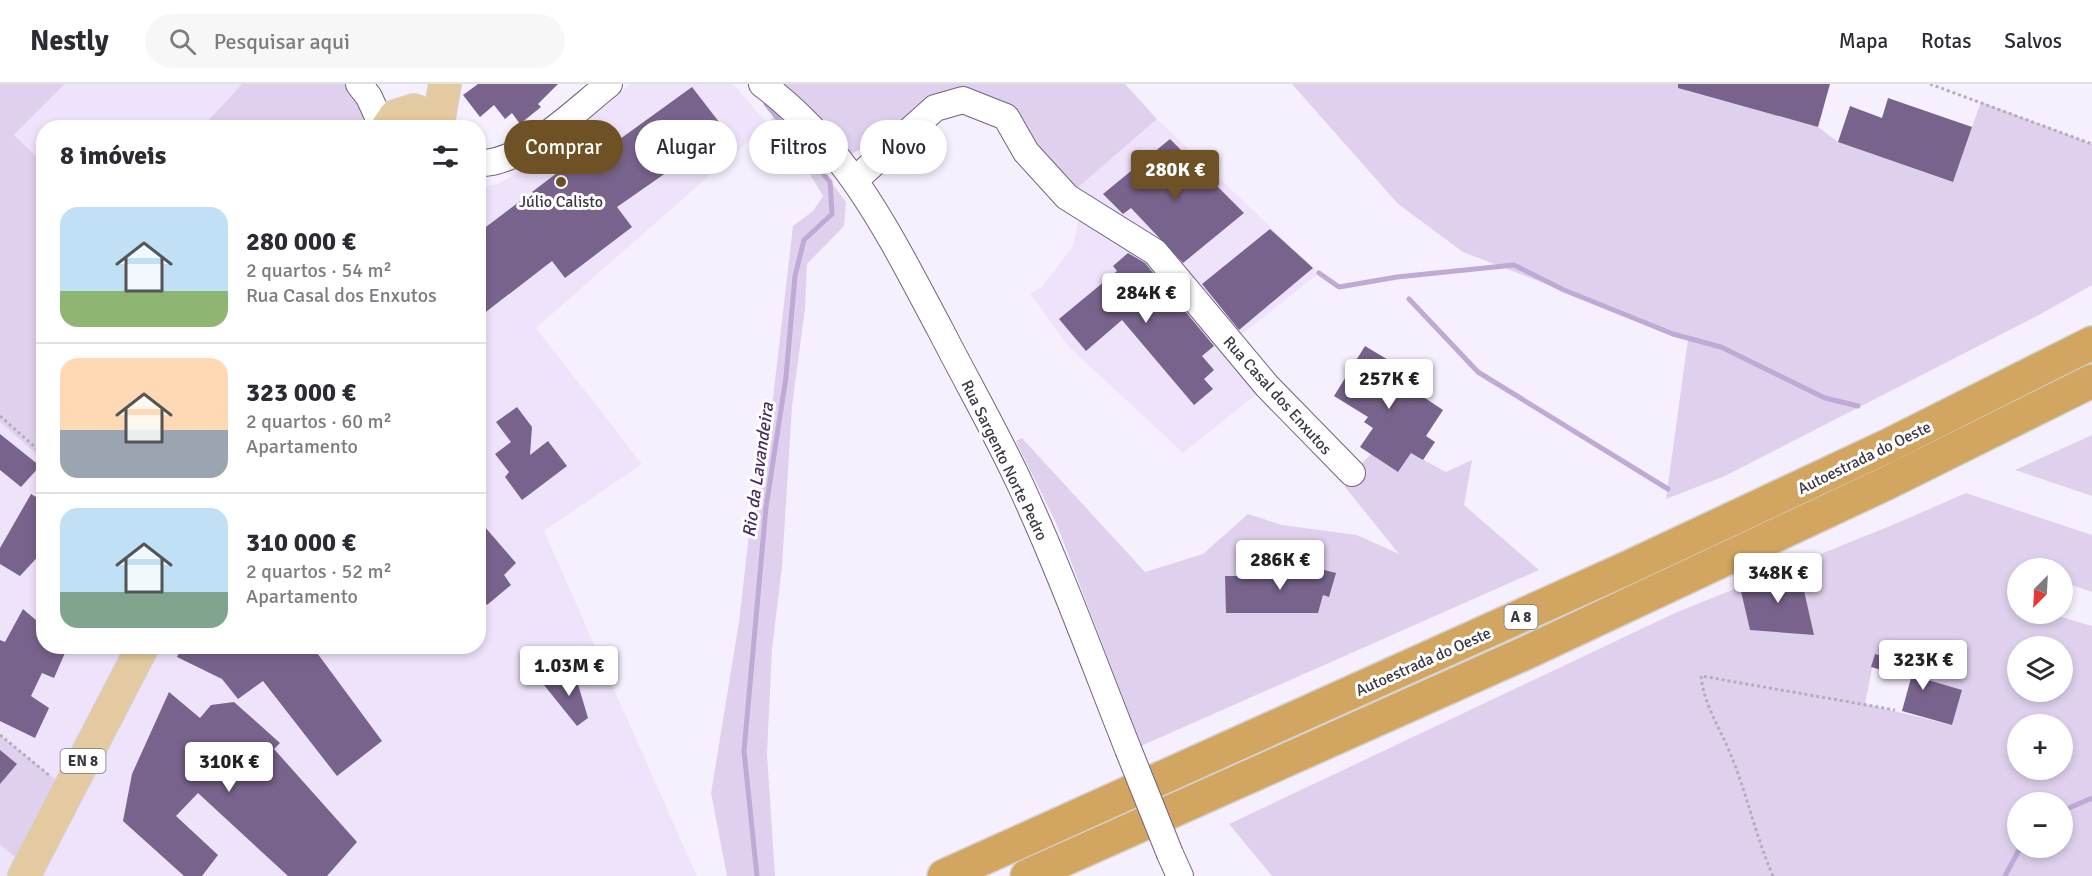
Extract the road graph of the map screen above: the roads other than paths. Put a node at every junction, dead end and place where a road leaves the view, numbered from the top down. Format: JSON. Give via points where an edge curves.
{"nodes":[{"id":1,"x":436,"y":84,"type":"edge"},
{"id":2,"x":445,"y":84,"type":"edge"},
{"id":3,"x":609,"y":84,"type":"edge"},
{"id":4,"x":762,"y":84,"type":"edge"},
{"id":5,"x":364,"y":90,"type":"edge"},
{"id":6,"x":409,"y":120,"type":"edge"},
{"id":7,"x":412,"y":120,"type":"edge"},
{"id":8,"x":412,"y":120,"type":"edge"},
{"id":9,"x":486,"y":162,"type":"edge"},
{"id":10,"x":856,"y":179,"type":"junction"},
{"id":11,"x":2092,"y":343,"type":"edge"},
{"id":12,"x":2092,"y":381,"type":"edge"},
{"id":13,"x":1352,"y":473,"type":"dead end"},
{"id":14,"x":139,"y":654,"type":"edge"},
{"id":15,"x":1175,"y":865,"type":"edge"},
{"id":16,"x":24,"y":876,"type":"edge"},
{"id":17,"x":944,"y":876,"type":"edge"},
{"id":18,"x":1027,"y":876,"type":"edge"}],
"edges":[{"from":1,"to":7,"type":"main road"},
{"from":2,"to":8,"type":"main road"},
{"from":3,"to":9,"type":"street","via":[[513,155]]},
{"from":4,"to":10,"type":"street","name":"Rua Sargento Norte Pedro","via":[[820,137]]},
{"from":5,"to":6,"type":"street"},
{"from":10,"to":13,"type":"street","name":"Rua Casal dos Enxutos","via":[[935,108],[963,100],[1006,117],[1026,152],[1067,197],[1155,252],[1267,386]]},
{"from":10,"to":15,"type":"street","name":"Rua Sargento Norte Pedro","bridge":true,"via":[[1020,483]]},
{"from":11,"to":17,"type":"highway","name":"Autoestrada do Oeste","number":"A 8","via":[[1887,446],[1627,568]]},
{"from":12,"to":18,"type":"highway","name":"Autoestrada do Oeste","number":"A 8","via":[[1541,646]]},
{"from":14,"to":16,"type":"main road","number":"EN 8"}]}
